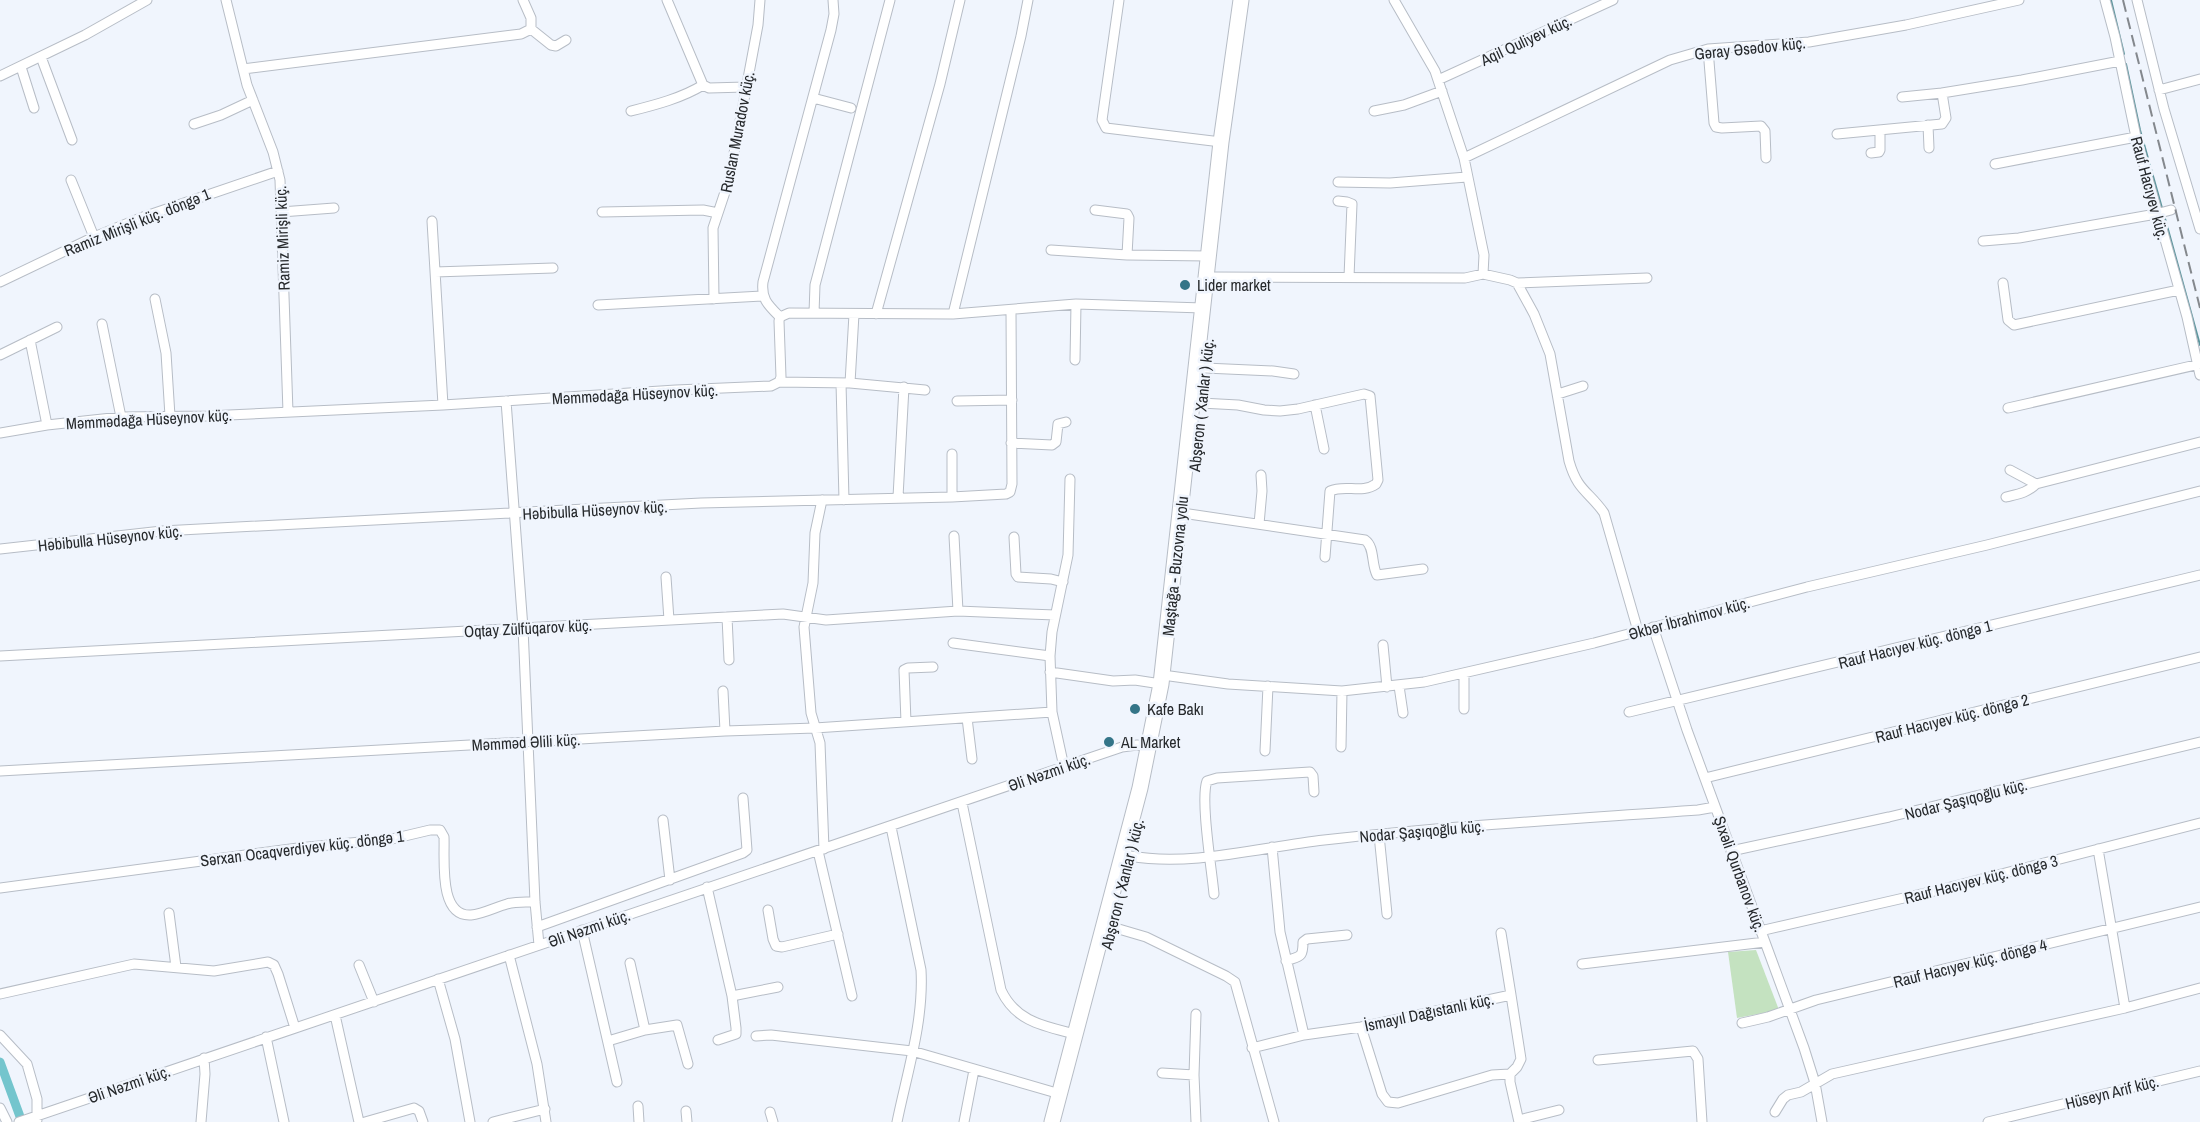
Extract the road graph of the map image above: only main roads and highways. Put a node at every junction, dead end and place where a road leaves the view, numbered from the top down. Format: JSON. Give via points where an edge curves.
{"nodes":[{"id":1,"x":1241,"y":0,"type":"edge"},
{"id":2,"x":1249,"y":0,"type":"edge"},
{"id":3,"x":1166,"y":680,"type":"junction"},
{"id":4,"x":1152,"y":748,"type":"junction"},
{"id":5,"x":1052,"y":1122,"type":"edge"},
{"id":6,"x":1061,"y":1122,"type":"edge"}],
"edges":[{"from":1,"to":3,"type":"main road","name":"Maştağa - Buzovna yolu","via":[[1208,256]]},
{"from":2,"to":3,"type":"main road","name":"Abşeron ( Xanlar ) küç."},
{"from":3,"to":4,"type":"main road","name":"Maştağa - Buzovna yolu"},
{"from":4,"to":5,"type":"main road","name":"Maştağa - Buzovna yolu"},
{"from":4,"to":6,"type":"main road","name":"Abşeron ( Xanlar ) küç.","via":[[1130,856]]}]}
